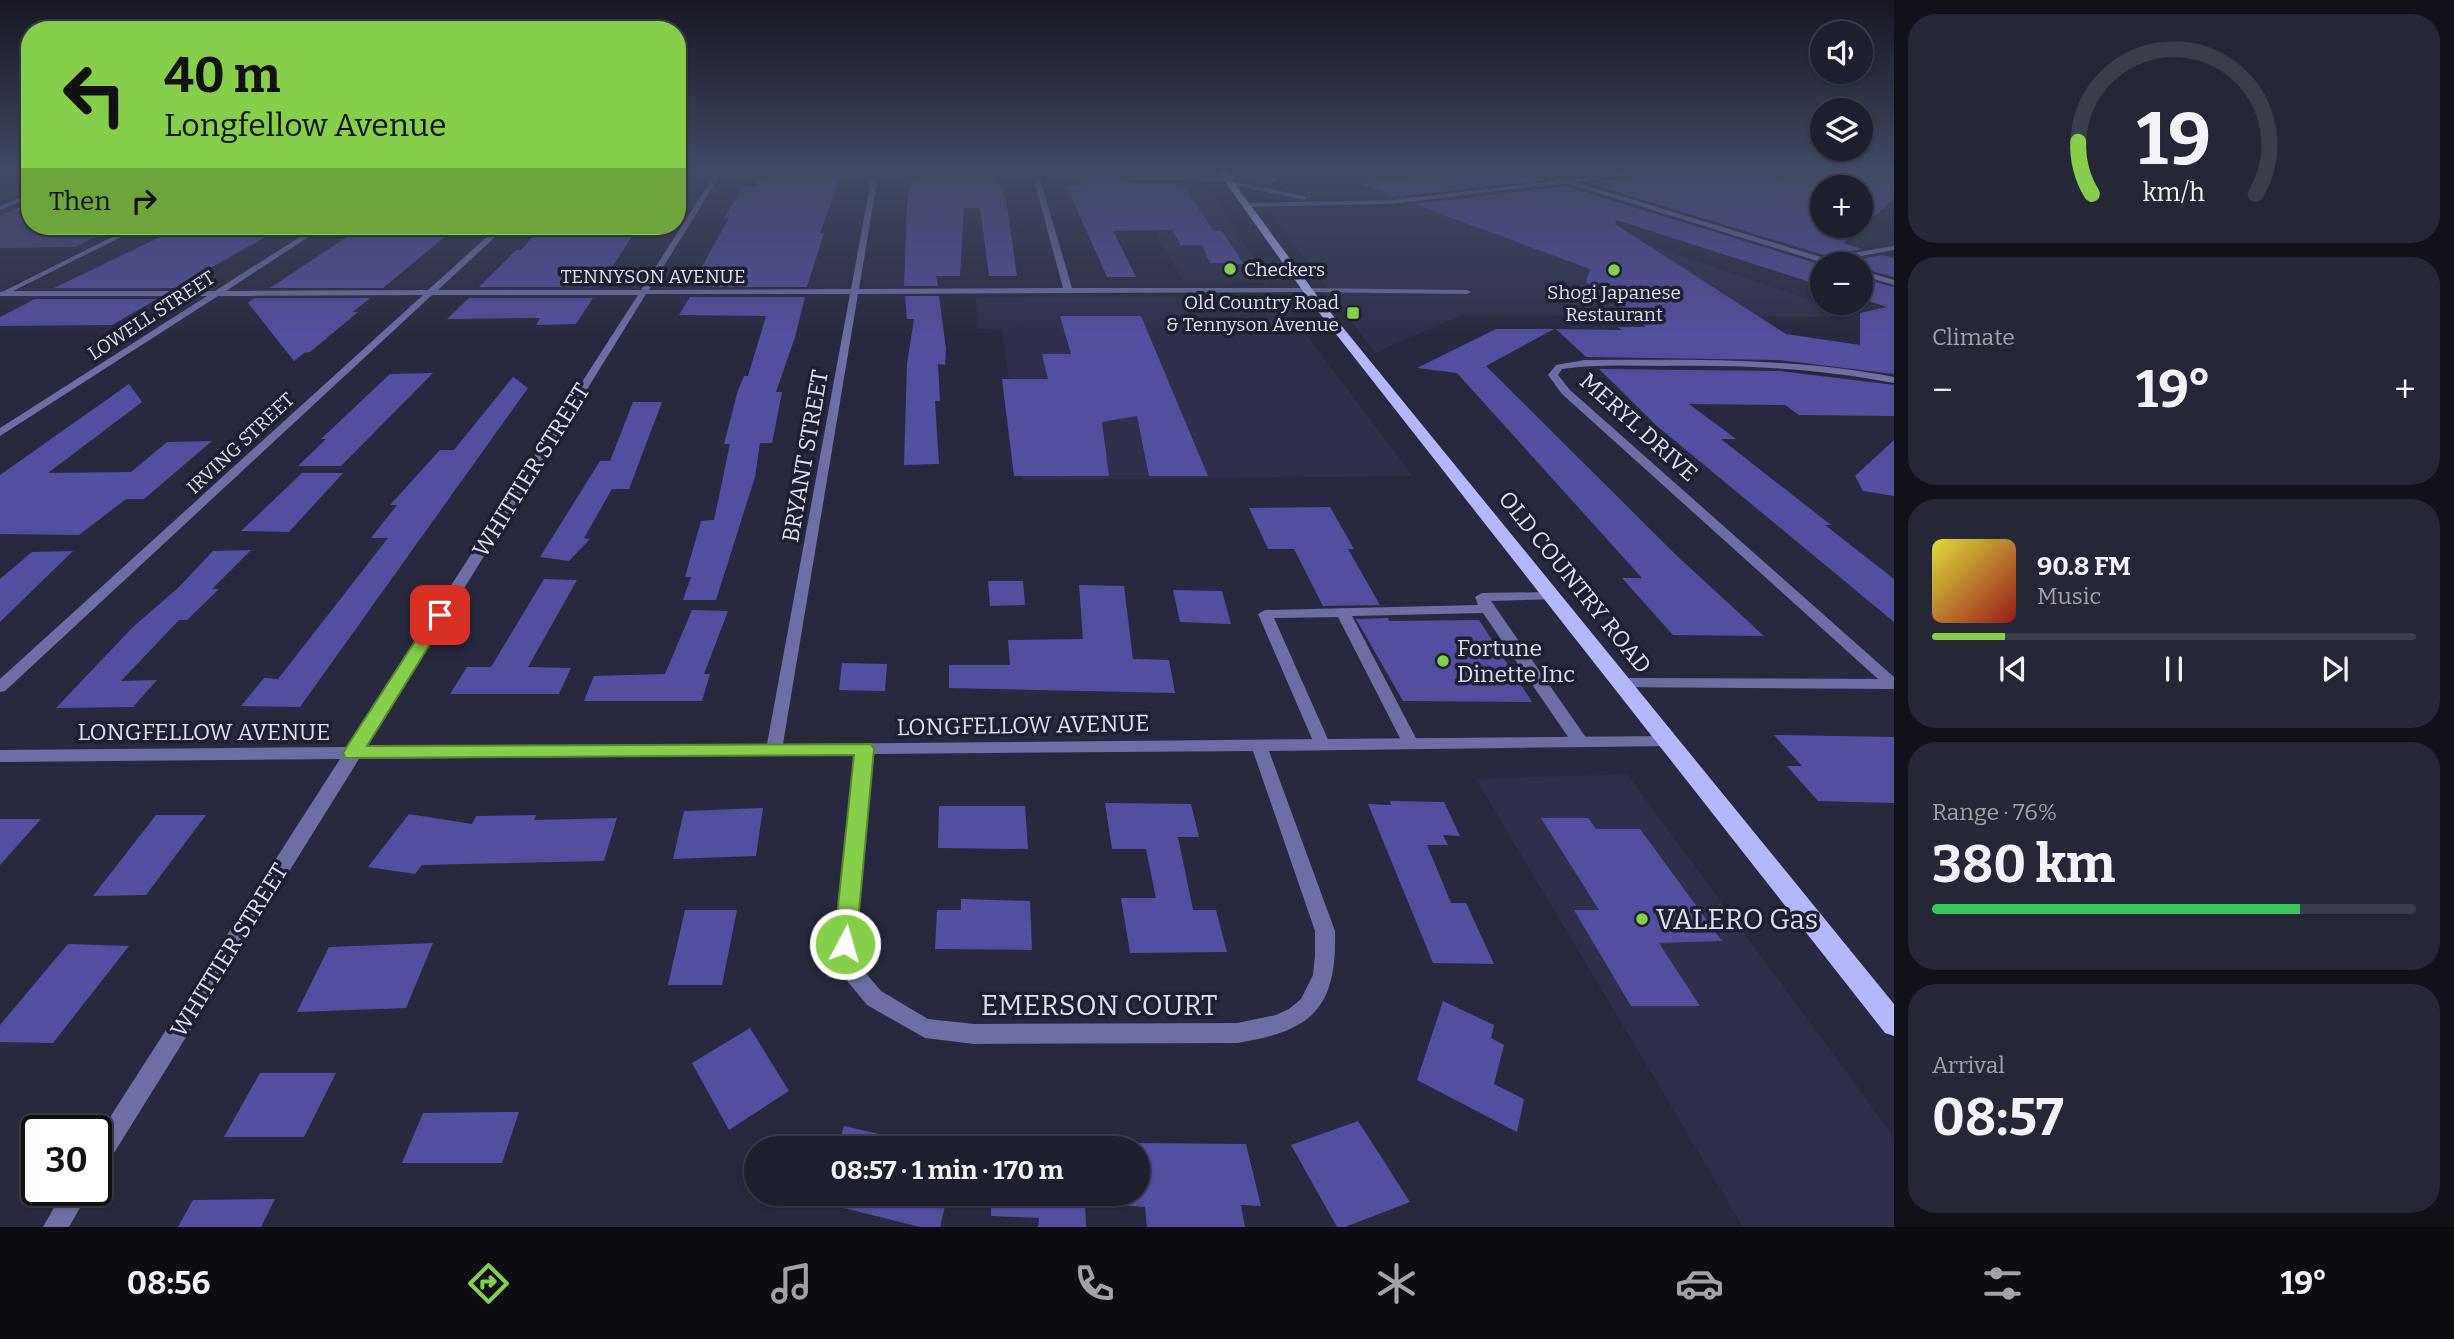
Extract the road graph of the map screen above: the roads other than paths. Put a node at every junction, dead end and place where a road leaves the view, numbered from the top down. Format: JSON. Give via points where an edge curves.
{"nodes":[{"id":1,"x":867,"y":226,"type":"edge"},
{"id":2,"x":1050,"y":226,"type":"edge"},
{"id":3,"x":1264,"y":226,"type":"edge"},
{"id":4,"x":1710,"y":226,"type":"edge"},
{"id":5,"x":121,"y":235,"type":"edge"},
{"id":6,"x":307,"y":235,"type":"edge"},
{"id":7,"x":493,"y":235,"type":"edge"},
{"id":8,"x":679,"y":235,"type":"edge"},
{"id":9,"x":1894,"y":248,"type":"edge"},
{"id":10,"x":1872,"y":252,"type":"edge"},
{"id":11,"x":1810,"y":257,"type":"edge"},
{"id":12,"x":1873,"y":276,"type":"edge"},
{"id":13,"x":1894,"y":283,"type":"edge"},
{"id":14,"x":1068,"y":290,"type":"junction"},
{"id":15,"x":1307,"y":290,"type":"junction"},
{"id":16,"x":856,"y":291,"type":"junction"},
{"id":17,"x":430,"y":292,"type":"junction"},
{"id":18,"x":643,"y":292,"type":"junction"},
{"id":19,"x":1467,"y":292,"type":"dead end"},
{"id":20,"x":218,"y":293,"type":"junction"},
{"id":21,"x":1,"y":294,"type":"edge"},
{"id":22,"x":1894,"y":380,"type":"edge"},
{"id":23,"x":0,"y":433,"type":"edge"},
{"id":24,"x":1551,"y":596,"type":"junction"},
{"id":25,"x":1487,"y":609,"type":"junction"},
{"id":26,"x":1343,"y":612,"type":"junction"},
{"id":27,"x":1619,"y":682,"type":"junction"},
{"id":28,"x":1894,"y":684,"type":"edge"},
{"id":29,"x":0,"y":687,"type":"edge"},
{"id":30,"x":1668,"y":742,"type":"junction"},
{"id":31,"x":1581,"y":743,"type":"junction"},
{"id":32,"x":1322,"y":744,"type":"junction"},
{"id":33,"x":1411,"y":744,"type":"junction"},
{"id":34,"x":1259,"y":745,"type":"junction"},
{"id":35,"x":864,"y":749,"type":"junction"},
{"id":36,"x":774,"y":750,"type":"junction"},
{"id":37,"x":353,"y":753,"type":"junction"},
{"id":38,"x":0,"y":756,"type":"edge"},
{"id":39,"x":1894,"y":1024,"type":"edge"},
{"id":40,"x":112,"y":1136,"type":"edge"},
{"id":41,"x":68,"y":1206,"type":"edge"},
{"id":42,"x":55,"y":1227,"type":"edge"}],
"edges":[{"from":1,"to":16,"type":"street","name":"BRYANT STREET"},
{"from":2,"to":14,"type":"street"},
{"from":3,"to":15,"type":"main road","name":"OLD COUNTRY ROAD"},
{"from":4,"to":11,"type":"street"},
{"from":5,"to":21,"type":"street"},
{"from":6,"to":20,"type":"street","name":"LOWELL STREET"},
{"from":7,"to":17,"type":"street","name":"IRVING STREET"},
{"from":8,"to":18,"type":"street","name":"WHITTIER STREET"},
{"from":9,"to":10,"type":"street"},
{"from":12,"to":13,"type":"street"},
{"from":14,"to":15,"type":"street","name":"TENNYSON AVENUE"},
{"from":14,"to":16,"type":"street","name":"TENNYSON AVENUE"},
{"from":15,"to":19,"type":"street","name":"TENNYSON AVENUE"},
{"from":15,"to":24,"type":"main road","name":"OLD COUNTRY ROAD"},
{"from":16,"to":18,"type":"street","name":"TENNYSON AVENUE"},
{"from":16,"to":36,"type":"street","name":"BRYANT STREET"},
{"from":17,"to":18,"type":"street","name":"TENNYSON AVENUE"},
{"from":17,"to":20,"type":"street","name":"TENNYSON AVENUE"},
{"from":17,"to":29,"type":"street","name":"IRVING STREET"},
{"from":18,"to":37,"type":"street","name":"WHITTIER STREET"},
{"from":20,"to":21,"type":"street","name":"TENNYSON AVENUE"},
{"from":20,"to":23,"type":"street","name":"LOWELL STREET"},
{"from":22,"to":28,"type":"street","name":"MERYL DRIVE","via":[[1849,371],[1770,365],[1585,363],[1559,367],[1553,376]]},
{"from":24,"to":25,"type":"street","via":[[1482,597]]},
{"from":24,"to":27,"type":"main road","name":"OLD COUNTRY ROAD"},
{"from":25,"to":26,"type":"street"},
{"from":25,"to":31,"type":"street"},
{"from":26,"to":32,"type":"street","via":[[1265,614]]},
{"from":26,"to":33,"type":"street"},
{"from":27,"to":28,"type":"street"},
{"from":27,"to":30,"type":"main road","name":"OLD COUNTRY ROAD"},
{"from":30,"to":31,"type":"street","name":"LONGFELLOW AVENUE"},
{"from":30,"to":39,"type":"main road","name":"OLD COUNTRY ROAD"},
{"from":31,"to":33,"type":"street","name":"LONGFELLOW AVENUE"},
{"from":32,"to":33,"type":"street","name":"LONGFELLOW AVENUE"},
{"from":32,"to":34,"type":"street","name":"LONGFELLOW AVENUE"},
{"from":34,"to":35,"type":"street","name":"LONGFELLOW AVENUE"},
{"from":34,"to":35,"type":"street","name":"EMERSON COURT","via":[[1325,931],[1327,961],[1323,984],[1298,1016],[1273,1029],[1223,1033],[974,1034],[925,1028],[873,998],[855,976],[845,944]]},
{"from":35,"to":36,"type":"street","name":"LONGFELLOW AVENUE"},
{"from":36,"to":37,"type":"street","name":"LONGFELLOW AVENUE"},
{"from":37,"to":38,"type":"street","name":"LONGFELLOW AVENUE"},
{"from":37,"to":40,"type":"street","name":"WHITTIER STREET"},
{"from":41,"to":42,"type":"street"}]}
